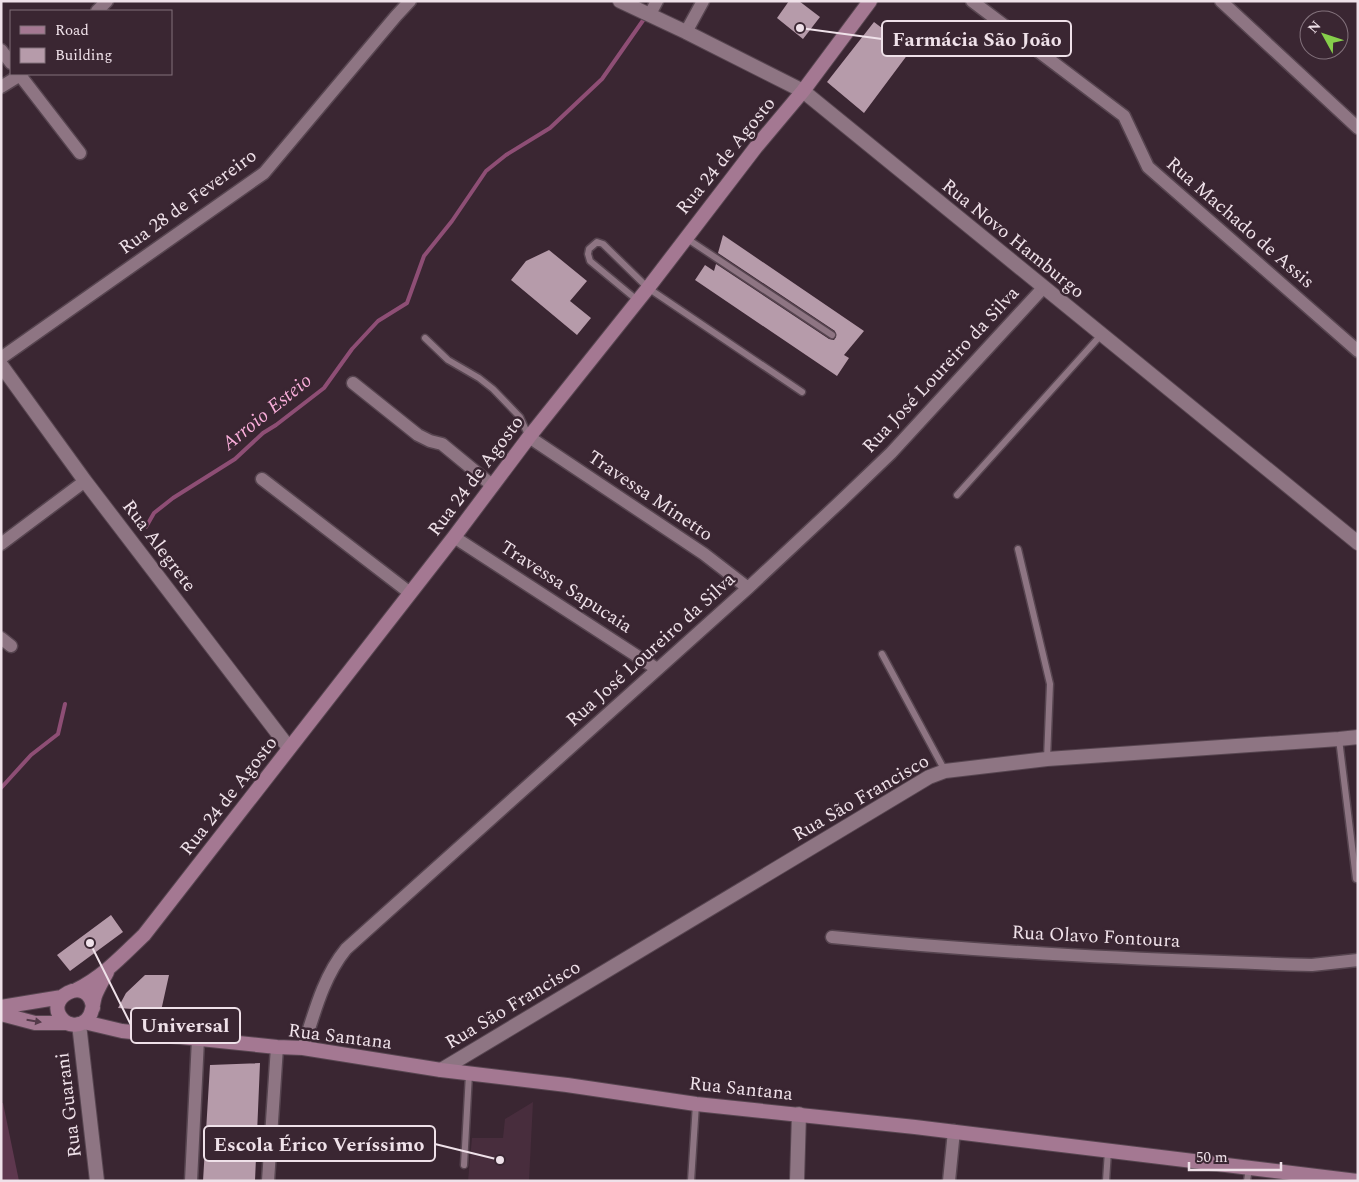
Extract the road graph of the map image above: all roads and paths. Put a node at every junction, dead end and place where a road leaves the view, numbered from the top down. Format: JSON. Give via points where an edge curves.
{"nodes":[{"id":1,"x":107,"y":1,"type":"edge"},
{"id":2,"x":410,"y":1,"type":"edge"},
{"id":3,"x":620,"y":1,"type":"edge"},
{"id":4,"x":658,"y":1,"type":"edge"},
{"id":5,"x":704,"y":1,"type":"edge"},
{"id":6,"x":870,"y":1,"type":"edge"},
{"id":7,"x":972,"y":1,"type":"edge"},
{"id":8,"x":1221,"y":1,"type":"edge"},
{"id":9,"x":98,"y":10,"type":"edge"},
{"id":10,"x":650,"y":14,"type":"junction"},
{"id":11,"x":686,"y":32,"type":"junction"},
{"id":12,"x":1,"y":50,"type":"edge"},
{"id":13,"x":10,"y":62,"type":"edge"},
{"id":14,"x":19,"y":75,"type":"edge"},
{"id":15,"x":21,"y":75,"type":"edge"},
{"id":16,"x":1,"y":87,"type":"edge"},
{"id":17,"x":803,"y":91,"type":"junction"},
{"id":18,"x":1358,"y":128,"type":"edge"},
{"id":19,"x":80,"y":153,"type":"dead end"},
{"id":20,"x":685,"y":238,"type":"junction"},
{"id":21,"x":648,"y":288,"type":"junction"},
{"id":22,"x":1043,"y":288,"type":"junction"},
{"id":23,"x":637,"y":300,"type":"junction"},
{"id":24,"x":832,"y":335,"type":"dead end"},
{"id":25,"x":1101,"y":335,"type":"junction"},
{"id":26,"x":425,"y":338,"type":"dead end"},
{"id":27,"x":1358,"y":351,"type":"edge"},
{"id":28,"x":1,"y":358,"type":"edge"},
{"id":29,"x":1,"y":365,"type":"edge"},
{"id":30,"x":353,"y":383,"type":"dead end"},
{"id":31,"x":802,"y":392,"type":"dead end"},
{"id":32,"x":529,"y":437,"type":"junction"},
{"id":33,"x":262,"y":479,"type":"dead end"},
{"id":34,"x":85,"y":481,"type":"junction"},
{"id":35,"x":493,"y":486,"type":"junction"},
{"id":36,"x":957,"y":495,"type":"dead end"},
{"id":37,"x":454,"y":537,"type":"junction"},
{"id":38,"x":1,"y":544,"type":"edge"},
{"id":39,"x":1358,"y":544,"type":"edge"},
{"id":40,"x":1018,"y":549,"type":"dead end"},
{"id":41,"x":748,"y":588,"type":"junction"},
{"id":42,"x":410,"y":593,"type":"junction"},
{"id":43,"x":882,"y":654,"type":"dead end"},
{"id":44,"x":657,"y":670,"type":"junction"},
{"id":45,"x":1358,"y":737,"type":"edge"},
{"id":46,"x":1339,"y":740,"type":"junction"},
{"id":47,"x":289,"y":748,"type":"junction"},
{"id":48,"x":1046,"y":758,"type":"junction"},
{"id":49,"x":945,"y":771,"type":"junction"},
{"id":50,"x":1356,"y":879,"type":"dead end"},
{"id":51,"x":832,"y":937,"type":"dead end"},
{"id":52,"x":1358,"y":960,"type":"edge"},
{"id":53,"x":108,"y":969,"type":"junction"},
{"id":54,"x":76,"y":990,"type":"junction"},
{"id":55,"x":62,"y":997,"type":"junction"},
{"id":56,"x":1,"y":1007,"type":"edge"},
{"id":57,"x":1,"y":1014,"type":"edge"},
{"id":58,"x":83,"y":1018,"type":"junction"},
{"id":59,"x":198,"y":1039,"type":"junction"},
{"id":60,"x":277,"y":1047,"type":"junction"},
{"id":61,"x":303,"y":1048,"type":"junction"},
{"id":62,"x":441,"y":1070,"type":"junction"},
{"id":63,"x":469,"y":1073,"type":"junction"},
{"id":64,"x":696,"y":1104,"type":"junction"},
{"id":65,"x":799,"y":1114,"type":"junction"},
{"id":66,"x":954,"y":1131,"type":"junction"},
{"id":67,"x":1108,"y":1150,"type":"junction"},
{"id":68,"x":464,"y":1165,"type":"dead end"},
{"id":69,"x":1249,"y":1166,"type":"junction"},
{"id":70,"x":1340,"y":1180,"type":"edge"},
{"id":71,"x":97,"y":1181,"type":"edge"},
{"id":72,"x":191,"y":1181,"type":"edge"},
{"id":73,"x":268,"y":1181,"type":"edge"},
{"id":74,"x":691,"y":1181,"type":"edge"},
{"id":75,"x":797,"y":1181,"type":"edge"},
{"id":76,"x":950,"y":1181,"type":"edge"},
{"id":77,"x":1106,"y":1181,"type":"edge"},
{"id":78,"x":1247,"y":1181,"type":"edge"},
{"id":79,"x":1356,"y":1181,"type":"edge"}],
"edges":[{"from":1,"to":9,"type":"street"},
{"from":2,"to":28,"type":"street","name":"Rua 28 de Fevereiro","via":[[264,173]]},
{"from":3,"to":10,"type":"street","name":"Rua Novo Hamburgo"},
{"from":4,"to":10,"type":"street"},
{"from":5,"to":11,"type":"street"},
{"from":6,"to":17,"type":"main road","name":"Rua 24 de Agosto"},
{"from":7,"to":27,"type":"street","name":"Rua Machado de Assis","via":[[1124,116],[1148,167]]},
{"from":8,"to":18,"type":"street"},
{"from":10,"to":11,"type":"street","name":"Rua Novo Hamburgo"},
{"from":11,"to":17,"type":"street","name":"Rua Novo Hamburgo"},
{"from":12,"to":13,"type":"street"},
{"from":14,"to":16,"type":"street"},
{"from":15,"to":19,"type":"street"},
{"from":17,"to":20,"type":"main road","name":"Rua 24 de Agosto"},
{"from":17,"to":22,"type":"street","name":"Rua Novo Hamburgo"},
{"from":20,"to":21,"type":"main road","name":"Rua 24 de Agosto"},
{"from":20,"to":24,"type":"lane"},
{"from":21,"to":23,"type":"main road","name":"Rua 24 de Agosto"},
{"from":21,"to":23,"type":"lane","via":[[603,244],[597,242],[592,245],[588,254],[590,261]]},
{"from":21,"to":31,"type":"lane"},
{"from":22,"to":25,"type":"street","name":"Rua Novo Hamburgo"},
{"from":22,"to":41,"type":"street","name":"Rua José Loureiro da Silva","via":[[891,454]]},
{"from":23,"to":32,"type":"main road","name":"Rua 24 de Agosto"},
{"from":25,"to":36,"type":"lane"},
{"from":25,"to":39,"type":"street","name":"Rua Novo Hamburgo"},
{"from":26,"to":32,"type":"lane","via":[[448,360],[493,389],[520,417]]},
{"from":29,"to":34,"type":"street","name":"Rua Alegrete"},
{"from":30,"to":35,"type":"street","via":[[418,435],[442,444]]},
{"from":32,"to":35,"type":"main road","name":"Rua 24 de Agosto"},
{"from":32,"to":41,"type":"street","name":"Travessa Minetto","via":[[704,554]]},
{"from":33,"to":42,"type":"street"},
{"from":34,"to":38,"type":"street"},
{"from":34,"to":47,"type":"street","name":"Rua Alegrete"},
{"from":35,"to":37,"type":"main road","name":"Rua 24 de Agosto"},
{"from":37,"to":42,"type":"main road","name":"Rua 24 de Agosto"},
{"from":37,"to":44,"type":"street","name":"Travessa Sapucaia"},
{"from":40,"to":48,"type":"lane","via":[[1050,684]]},
{"from":41,"to":44,"type":"street","name":"Rua José Loureiro da Silva"},
{"from":42,"to":47,"type":"main road","name":"Rua 24 de Agosto"},
{"from":43,"to":49,"type":"lane"},
{"from":44,"to":61,"type":"street","name":"Rua José Loureiro da Silva","via":[[346,949],[335,962],[325,983]]},
{"from":45,"to":46,"type":"street","name":"Rua São Francisco"},
{"from":46,"to":48,"type":"street","name":"Rua São Francisco"},
{"from":46,"to":50,"type":"lane"},
{"from":47,"to":53,"type":"main road","name":"Rua 24 de Agosto","via":[[144,935]]},
{"from":48,"to":49,"type":"street","name":"Rua São Francisco"},
{"from":49,"to":62,"type":"street","name":"Rua São Francisco","via":[[929,777]]},
{"from":51,"to":52,"type":"street","name":"Rua Olavo Fontoura","via":[[1028,954],[1312,965]]},
{"from":53,"to":54,"type":"main road","name":"Rua 24 de Agosto"},
{"from":53,"to":58,"type":"main road","name":"Rua 24 de Agosto"},
{"from":54,"to":55,"type":"main road"},
{"from":54,"to":58,"type":"main road","via":[[90,998]]},
{"from":55,"to":56,"type":"main road"},
{"from":55,"to":58,"type":"main road","via":[[59,1014]]},
{"from":57,"to":58,"type":"main road","one_way":true,"via":[[35,1023]]},
{"from":58,"to":59,"type":"main road","name":"Rua Santana","via":[[122,1031]]},
{"from":58,"to":71,"type":"street","name":"Rua Guarani"},
{"from":59,"to":60,"type":"main road","name":"Rua Santana"},
{"from":59,"to":72,"type":"street"},
{"from":60,"to":61,"type":"main road","name":"Rua Santana"},
{"from":60,"to":73,"type":"street"},
{"from":61,"to":62,"type":"main road","name":"Rua Santana"},
{"from":62,"to":63,"type":"main road","name":"Rua Santana"},
{"from":63,"to":64,"type":"main road","name":"Rua Santana"},
{"from":63,"to":68,"type":"lane"},
{"from":64,"to":65,"type":"main road","name":"Rua Santana"},
{"from":64,"to":74,"type":"lane"},
{"from":65,"to":66,"type":"main road","name":"Rua Santana"},
{"from":65,"to":75,"type":"street"},
{"from":66,"to":67,"type":"main road","name":"Rua Santana"},
{"from":66,"to":76,"type":"street"},
{"from":67,"to":69,"type":"main road","name":"Rua Santana"},
{"from":67,"to":77,"type":"lane"},
{"from":69,"to":70,"type":"main road","name":"Rua Santana"},
{"from":69,"to":78,"type":"lane"},
{"from":70,"to":79,"type":"main road","name":"Rua Santana"}]}
